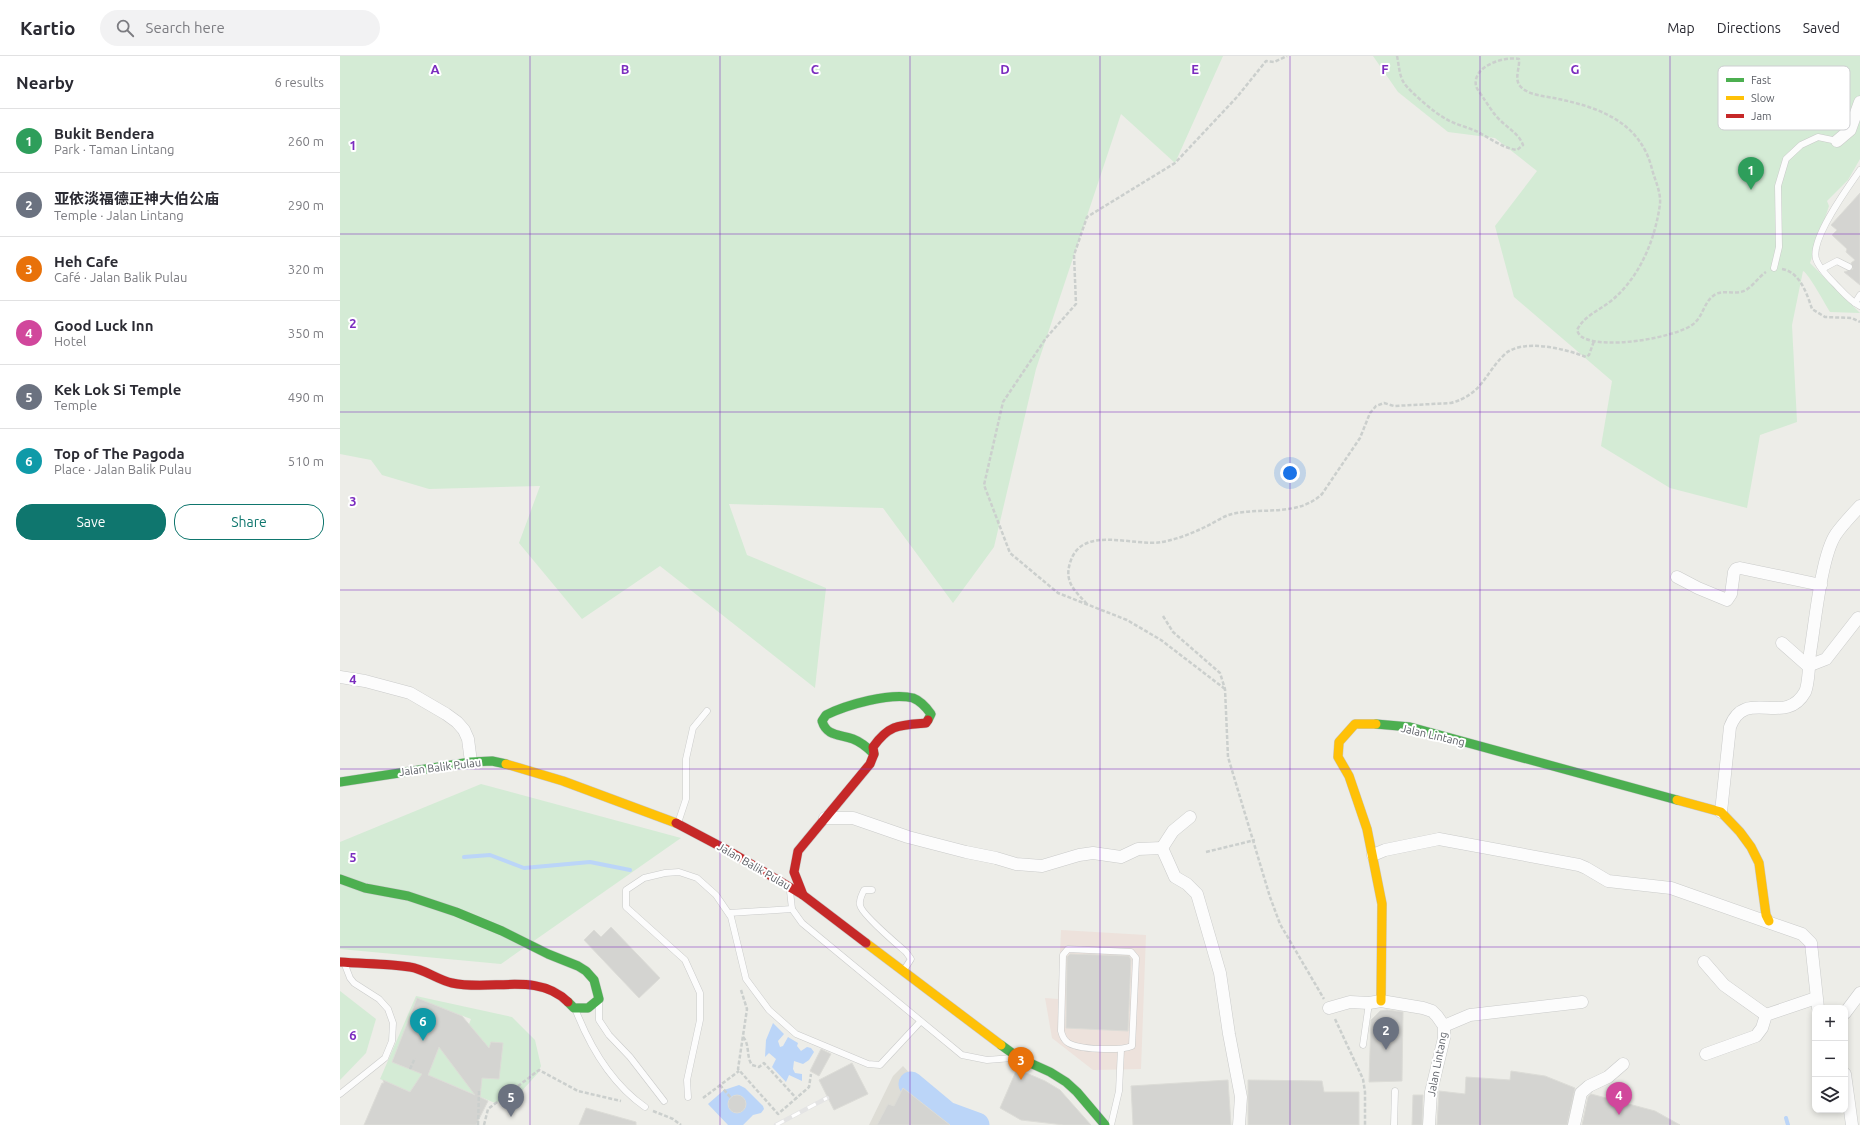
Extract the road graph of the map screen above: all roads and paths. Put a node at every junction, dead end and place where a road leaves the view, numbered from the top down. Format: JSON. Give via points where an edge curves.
{"nodes":[{"id":1,"x":1287,"y":56,"type":"edge"},
{"id":2,"x":1397,"y":56,"type":"edge"},
{"id":3,"x":1860,"y":102,"type":"edge"},
{"id":4,"x":1837,"y":141,"type":"joint"},
{"id":5,"x":1860,"y":170,"type":"edge"},
{"id":6,"x":1774,"y":268,"type":"junction"},
{"id":7,"x":1849,"y":268,"type":"dead end"},
{"id":8,"x":1822,"y":269,"type":"junction"},
{"id":9,"x":1860,"y":295,"type":"edge"},
{"id":10,"x":1857,"y":304,"type":"edge"},
{"id":11,"x":1860,"y":322,"type":"edge"},
{"id":12,"x":1594,"y":341,"type":"junction"},
{"id":13,"x":1860,"y":506,"type":"edge"},
{"id":14,"x":1676,"y":576,"type":"dead end"},
{"id":15,"x":1821,"y":585,"type":"junction"},
{"id":16,"x":1089,"y":606,"type":"junction"},
{"id":17,"x":1163,"y":616,"type":"dead end"},
{"id":18,"x":1858,"y":618,"type":"dead end"},
{"id":19,"x":1782,"y":643,"type":"dead end"},
{"id":20,"x":1808,"y":666,"type":"junction"},
{"id":21,"x":340,"y":677,"type":"edge"},
{"id":22,"x":1225,"y":689,"type":"junction"},
{"id":23,"x":707,"y":711,"type":"dead end"},
{"id":24,"x":874,"y":754,"type":"junction"},
{"id":25,"x":471,"y":762,"type":"junction"},
{"id":26,"x":340,"y":782,"type":"edge"},
{"id":27,"x":1721,"y":812,"type":"junction"},
{"id":28,"x":1190,"y":817,"type":"dead end"},
{"id":29,"x":825,"y":818,"type":"junction"},
{"id":30,"x":677,"y":824,"type":"junction"},
{"id":31,"x":1254,"y":840,"type":"junction"},
{"id":32,"x":1162,"y":848,"type":"junction"},
{"id":33,"x":1206,"y":852,"type":"dead end"},
{"id":34,"x":1373,"y":856,"type":"junction"},
{"id":35,"x":340,"y":879,"type":"edge"},
{"id":36,"x":790,"y":887,"type":"junction"},
{"id":37,"x":872,"y":890,"type":"dead end"},
{"id":38,"x":804,"y":895,"type":"junction"},
{"id":39,"x":792,"y":909,"type":"junction"},
{"id":40,"x":729,"y":913,"type":"junction"},
{"id":41,"x":1769,"y":921,"type":"junction"},
{"id":42,"x":342,"y":962,"type":"edge"},
{"id":43,"x":1704,"y":962,"type":"dead end"},
{"id":44,"x":904,"y":971,"type":"junction"},
{"id":45,"x":739,"y":983,"type":"dead end"},
{"id":46,"x":1860,"y":993,"type":"edge"},
{"id":47,"x":599,"y":999,"type":"junction"},
{"id":48,"x":1381,"y":1001,"type":"junction"},
{"id":49,"x":1582,"y":1002,"type":"dead end"},
{"id":50,"x":1369,"y":1003,"type":"junction"},
{"id":51,"x":1817,"y":1003,"type":"edge"},
{"id":52,"x":574,"y":1008,"type":"junction"},
{"id":53,"x":1329,"y":1008,"type":"junction"},
{"id":54,"x":1848,"y":1009,"type":"edge"},
{"id":55,"x":1766,"y":1015,"type":"junction"},
{"id":56,"x":429,"y":1020,"type":"dead end"},
{"id":57,"x":920,"y":1022,"type":"junction"},
{"id":58,"x":1444,"y":1026,"type":"junction"},
{"id":59,"x":425,"y":1032,"type":"dead end"},
{"id":60,"x":743,"y":1036,"type":"junction"},
{"id":61,"x":1363,"y":1045,"type":"dead end"},
{"id":62,"x":1121,"y":1049,"type":"junction"},
{"id":63,"x":1706,"y":1054,"type":"dead end"},
{"id":64,"x":415,"y":1058,"type":"dead end"},
{"id":65,"x":1019,"y":1058,"type":"junction"},
{"id":66,"x":1623,"y":1064,"type":"dead end"},
{"id":67,"x":410,"y":1069,"type":"dead end"},
{"id":68,"x":739,"y":1071,"type":"junction"},
{"id":69,"x":812,"y":1074,"type":"dead end"},
{"id":70,"x":1845,"y":1077,"type":"edge"},
{"id":71,"x":720,"y":1085,"type":"junction"},
{"id":72,"x":479,"y":1091,"type":"dead end"},
{"id":73,"x":1395,"y":1091,"type":"dead end"},
{"id":74,"x":340,"y":1094,"type":"edge"},
{"id":75,"x":688,"y":1097,"type":"dead end"},
{"id":76,"x":703,"y":1098,"type":"dead end"},
{"id":77,"x":731,"y":1098,"type":"dead end"},
{"id":78,"x":797,"y":1099,"type":"junction"},
{"id":79,"x":623,"y":1101,"type":"dead end"},
{"id":80,"x":664,"y":1101,"type":"dead end"},
{"id":81,"x":645,"y":1107,"type":"joint"},
{"id":82,"x":478,"y":1125,"type":"edge"},
{"id":83,"x":484,"y":1125,"type":"edge"},
{"id":84,"x":681,"y":1125,"type":"edge"},
{"id":85,"x":1105,"y":1125,"type":"edge"},
{"id":86,"x":1111,"y":1125,"type":"edge"},
{"id":87,"x":1239,"y":1125,"type":"edge"},
{"id":88,"x":1365,"y":1125,"type":"edge"},
{"id":89,"x":1394,"y":1125,"type":"edge"},
{"id":90,"x":1429,"y":1125,"type":"edge"},
{"id":91,"x":1574,"y":1125,"type":"edge"},
{"id":92,"x":1852,"y":1125,"type":"edge"}],
"edges":[{"from":1,"to":16,"type":"path","via":[[1274,62],[1266,61],[1237,97],[1175,163],[1087,217],[1074,255],[1076,304],[1046,338],[1003,402],[984,485],[1010,553],[1058,593]]},
{"from":2,"to":12,"type":"path","via":[[1404,83],[1428,104],[1446,119],[1476,131],[1498,144],[1517,150],[1523,145],[1520,138],[1500,120],[1476,87],[1476,77],[1491,64],[1513,58],[1519,59],[1517,79],[1520,86],[1530,92],[1579,103],[1616,119],[1632,131],[1644,145],[1660,192],[1652,240],[1649,250],[1626,284],[1611,301],[1582,321],[1577,330],[1582,337]]},
{"from":3,"to":4,"type":"street","via":[[1850,130]]},
{"from":4,"to":6,"type":"lane","via":[[1818,137],[1801,145],[1786,159],[1778,186],[1779,247]]},
{"from":5,"to":8,"type":"lane","via":[[1822,232],[1816,249],[1816,259]]},
{"from":6,"to":11,"type":"path","via":[[1791,272],[1804,288],[1812,310],[1825,317],[1852,318]]},
{"from":6,"to":12,"type":"path","via":[[1760,276],[1747,289],[1717,294],[1707,301],[1693,324],[1682,329],[1630,342]]},
{"from":7,"to":8,"type":"lane","via":[[1837,261]]},
{"from":8,"to":10,"type":"lane"},
{"from":9,"to":10,"type":"lane"},
{"from":12,"to":16,"type":"path","via":[[1586,358],[1549,347],[1527,346],[1513,350],[1506,354],[1472,394],[1459,401],[1394,406],[1384,403],[1376,406],[1370,413],[1360,438],[1322,494],[1314,501],[1287,510],[1230,514],[1176,539],[1161,542],[1147,544],[1101,539],[1088,541],[1081,545],[1071,558],[1067,571],[1068,581],[1074,591]]},
{"from":13,"to":15,"type":"street","via":[[1836,534],[1831,544]]},
{"from":14,"to":15,"type":"street","via":[[1727,600],[1731,594],[1734,572],[1740,568]]},
{"from":15,"to":20,"type":"street"},
{"from":16,"to":22,"type":"path","via":[[1127,620],[1161,640]]},
{"from":17,"to":22,"type":"path","via":[[1173,632],[1220,674]]},
{"from":18,"to":20,"type":"street","via":[[1826,659]]},
{"from":19,"to":20,"type":"street"},
{"from":20,"to":27,"type":"street","via":[[1806,690],[1792,707],[1752,707],[1733,719]]},
{"from":21,"to":25,"type":"street","via":[[410,693],[446,714],[464,730]]},
{"from":22,"to":31,"type":"path","via":[[1228,757]]},
{"from":23,"to":30,"type":"lane","via":[[693,728],[686,759],[686,799]]},
{"from":24,"to":24,"type":"street","via":[[873,747],[886,729],[926,723],[931,714],[927,706],[918,699],[896,696],[826,715],[822,722],[826,731],[851,738]]},
{"from":24,"to":29,"type":"street","via":[[870,764]]},
{"from":25,"to":26,"type":"street","name":"Jalan Balik Pulau","via":[[377,774]]},
{"from":25,"to":30,"type":"street","name":"Jalan Balik Pulau","via":[[492,761],[516,766]]},
{"from":27,"to":34,"type":"street","name":"Jalan Lintang","via":[[1410,727],[1362,723],[1355,724],[1339,742],[1338,757],[1349,776]]},
{"from":27,"to":41,"type":"street","via":[[1743,835],[1754,854],[1761,871],[1764,908]]},
{"from":28,"to":32,"type":"street","via":[[1173,832]]},
{"from":29,"to":32,"type":"street","via":[[853,818],[908,837],[1016,864],[1042,866],[1079,855],[1093,853],[1121,856],[1138,849]]},
{"from":29,"to":38,"type":"street","via":[[798,851],[794,872]]},
{"from":30,"to":36,"type":"street","name":"Jalan Balik Pulau","via":[[729,850]]},
{"from":31,"to":33,"type":"path"},
{"from":31,"to":53,"type":"path","via":[[1280,924]]},
{"from":32,"to":87,"type":"street","via":[[1175,877],[1197,894],[1220,973],[1240,1098]]},
{"from":34,"to":41,"type":"street","via":[[1385,850],[1439,839],[1579,866],[1608,882],[1671,888]]},
{"from":34,"to":48,"type":"street","name":"Jalan Lintang","via":[[1382,904]]},
{"from":35,"to":47,"type":"street","via":[[448,908],[503,931],[590,974],[599,991]]},
{"from":36,"to":38,"type":"street","name":"Jalan Balik Pulau"},
{"from":36,"to":39,"type":"lane"},
{"from":37,"to":44,"type":"lane","via":[[864,890],[860,897],[860,906],[911,959]]},
{"from":38,"to":44,"type":"street","name":"Jalan Balik Pulau"},
{"from":39,"to":40,"type":"lane"},
{"from":39,"to":57,"type":"lane","via":[[802,923]]},
{"from":40,"to":57,"type":"lane","via":[[746,979],[769,1010],[796,1034],[868,1064],[880,1065]]},
{"from":40,"to":75,"type":"lane","via":[[716,895],[697,878],[679,872],[644,878],[626,890],[626,908],[685,960],[700,992],[700,1020],[687,1080]]},
{"from":41,"to":51,"type":"street","via":[[1807,937],[1810,943]]},
{"from":42,"to":52,"type":"street","via":[[411,967],[451,983],[471,986],[543,986],[562,996]]},
{"from":42,"to":74,"type":"lane","via":[[350,978],[385,1004],[393,1023],[392,1041],[385,1058]]},
{"from":43,"to":55,"type":"street","via":[[1728,987]]},
{"from":44,"to":65,"type":"street","name":"Jalan Balik Pulau","via":[[976,1028]]},
{"from":45,"to":60,"type":"path","via":[[747,1009]]},
{"from":46,"to":54,"type":"street"},
{"from":47,"to":52,"type":"street","via":[[588,1008]]},
{"from":47,"to":80,"type":"lane","via":[[599,1020],[617,1046],[630,1057]]},
{"from":48,"to":50,"type":"street"},
{"from":48,"to":58,"type":"street","name":"Jalan Lintang","via":[[1432,1011]]},
{"from":49,"to":58,"type":"street","via":[[1470,1014]]},
{"from":50,"to":53,"type":"street","via":[[1350,1002]]},
{"from":50,"to":61,"type":"lane"},
{"from":51,"to":55,"type":"street"},
{"from":52,"to":81,"type":"lane","via":[[602,1064],[632,1098]]},
{"from":53,"to":88,"type":"path","via":[[1363,1079]]},
{"from":55,"to":63,"type":"street","via":[[1756,1036]]},
{"from":56,"to":59,"type":"path"},
{"from":57,"to":65,"type":"lane","via":[[962,1055],[987,1060]]},
{"from":58,"to":90,"type":"street","name":"Jalan Lintang","via":[[1444,1038],[1431,1092]]},
{"from":60,"to":68,"type":"path"},
{"from":60,"to":78,"type":"path","via":[[747,1040],[749,1061],[752,1065],[759,1067],[764,1063]]},
{"from":62,"to":62,"type":"lane","via":[[1076,1047],[1063,1038],[1061,1031],[1064,954],[1068,949],[1134,954],[1136,958],[1133,1042],[1132,1046]]},
{"from":62,"to":86,"type":"lane","via":[[1119,1091]]},
{"from":64,"to":67,"type":"path"},
{"from":65,"to":85,"type":"street","name":"Jalan Balik Pulau","via":[[1066,1082]]},
{"from":66,"to":91,"type":"street","via":[[1582,1093]]},
{"from":68,"to":71,"type":"path"},
{"from":68,"to":78,"type":"path","via":[[778,1114]]},
{"from":69,"to":78,"type":"path","via":[[809,1087]]},
{"from":70,"to":92,"type":"street"},
{"from":71,"to":76,"type":"path"},
{"from":71,"to":77,"type":"path"},
{"from":72,"to":82,"type":"path"},
{"from":73,"to":89,"type":"lane"},
{"from":79,"to":83,"type":"path","via":[[578,1091],[539,1070],[488,1109]]},
{"from":81,"to":84,"type":"path"}]}
